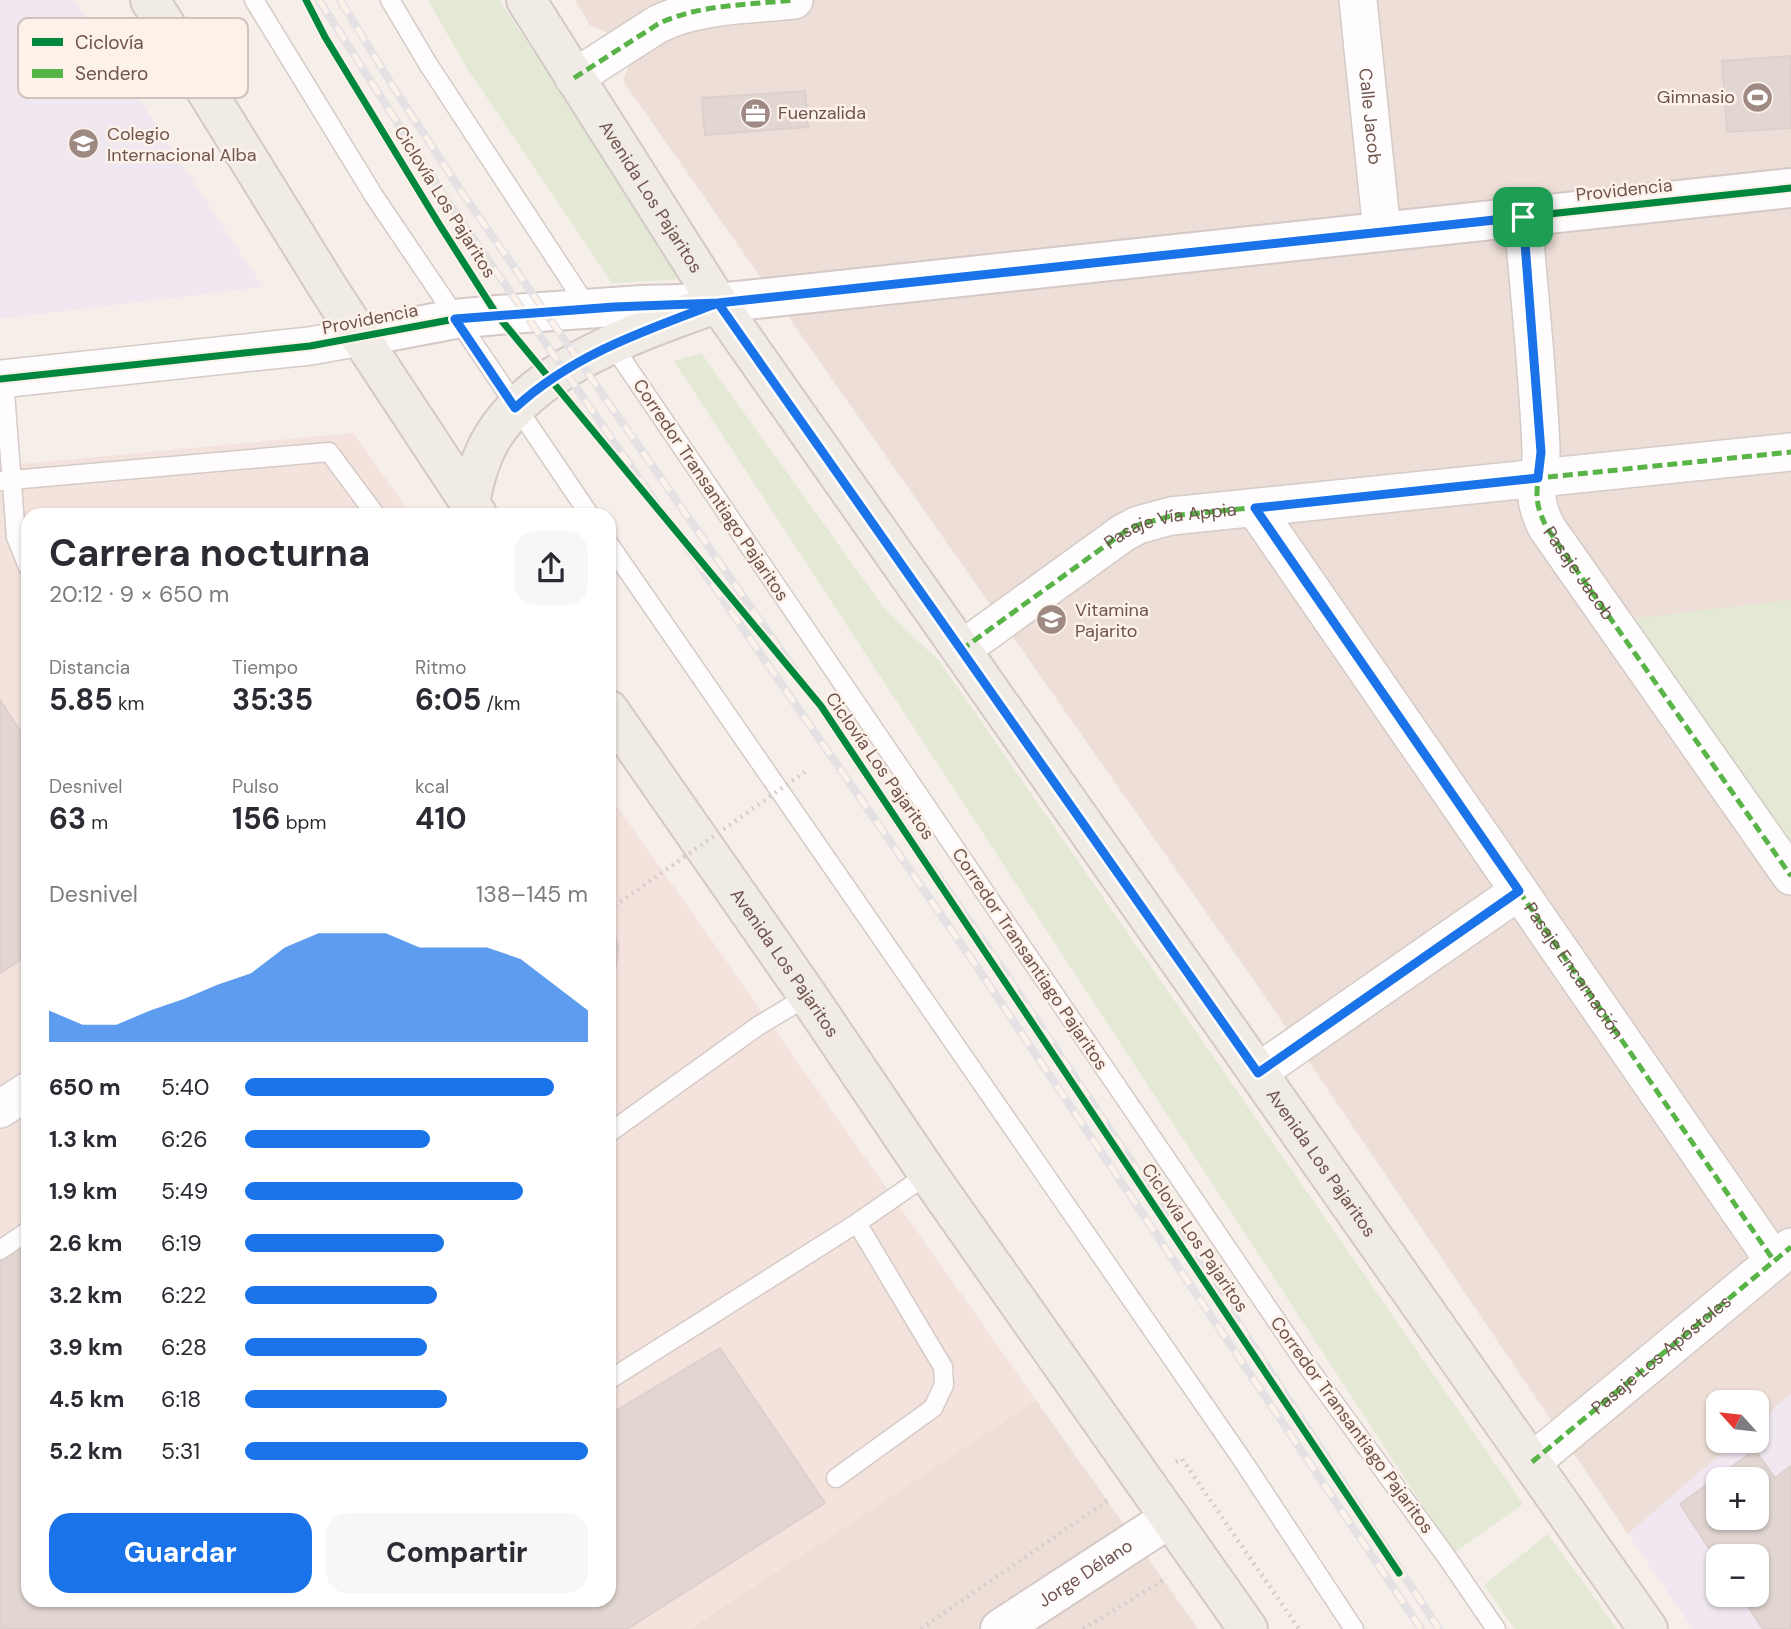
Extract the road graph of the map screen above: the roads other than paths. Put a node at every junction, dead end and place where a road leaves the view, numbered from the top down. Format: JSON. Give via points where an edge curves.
{"nodes":[{"id":1,"x":150,"y":0,"type":"edge"},
{"id":2,"x":254,"y":0,"type":"edge"},
{"id":3,"x":390,"y":0,"type":"edge"},
{"id":4,"x":526,"y":0,"type":"edge"},
{"id":5,"x":794,"y":0,"type":"edge"},
{"id":6,"x":1357,"y":0,"type":"edge"},
{"id":7,"x":161,"y":18,"type":"edge"},
{"id":8,"x":574,"y":78,"type":"junction"},
{"id":9,"x":211,"y":98,"type":"edge"},
{"id":10,"x":1791,"y":188,"type":"edge"},
{"id":11,"x":1523,"y":217,"type":"junction"},
{"id":12,"x":1382,"y":232,"type":"junction"},
{"id":13,"x":718,"y":303,"type":"junction"},
{"id":14,"x":589,"y":309,"type":"junction"},
{"id":15,"x":455,"y":319,"type":"junction"},
{"id":16,"x":360,"y":337,"type":"junction"},
{"id":17,"x":612,"y":344,"type":"junction"},
{"id":18,"x":2,"y":379,"type":"edge"},
{"id":19,"x":515,"y":408,"type":"junction"},
{"id":20,"x":1791,"y":452,"type":"edge"},
{"id":21,"x":1538,"y":478,"type":"junction"},
{"id":22,"x":5,"y":480,"type":"edge"},
{"id":23,"x":371,"y":508,"type":"edge"},
{"id":24,"x":473,"y":508,"type":"edge"},
{"id":25,"x":474,"y":508,"type":"edge"},
{"id":26,"x":585,"y":508,"type":"edge"},
{"id":27,"x":1255,"y":508,"type":"junction"},
{"id":28,"x":21,"y":550,"type":"edge"},
{"id":29,"x":616,"y":554,"type":"edge"},
{"id":30,"x":961,"y":650,"type":"junction"},
{"id":31,"x":616,"y":723,"type":"edge"},
{"id":32,"x":1791,"y":876,"type":"edge"},
{"id":33,"x":1519,"y":891,"type":"junction"},
{"id":34,"x":808,"y":996,"type":"junction"},
{"id":35,"x":1258,"y":1073,"type":"junction"},
{"id":36,"x":21,"y":1096,"type":"edge"},
{"id":37,"x":0,"y":1109,"type":"edge"},
{"id":38,"x":616,"y":1128,"type":"edge"},
{"id":39,"x":928,"y":1174,"type":"junction"},
{"id":40,"x":857,"y":1223,"type":"junction"},
{"id":41,"x":21,"y":1236,"type":"edge"},
{"id":42,"x":0,"y":1250,"type":"edge"},
{"id":43,"x":1783,"y":1254,"type":"edge"},
{"id":44,"x":616,"y":1376,"type":"edge"},
{"id":45,"x":1532,"y":1462,"type":"junction"},
{"id":46,"x":835,"y":1478,"type":"dead end"},
{"id":47,"x":1170,"y":1518,"type":"junction"},
{"id":48,"x":1000,"y":1629,"type":"edge"},
{"id":49,"x":1248,"y":1629,"type":"edge"},
{"id":50,"x":1354,"y":1629,"type":"edge"},
{"id":51,"x":1496,"y":1629,"type":"edge"},
{"id":52,"x":1648,"y":1629,"type":"edge"}],
"edges":[{"from":1,"to":7,"type":"main road"},
{"from":2,"to":15,"type":"lane"},
{"from":3,"to":14,"type":"lane","name":"Corredor Transantiago Pajaritos"},
{"from":4,"to":8,"type":"main road","name":"Avenida Los Pajaritos"},
{"from":5,"to":8,"type":"street","via":[[671,17]]},
{"from":6,"to":12,"type":"street","name":"Calle Jacob"},
{"from":8,"to":13,"type":"main road","name":"Avenida Los Pajaritos"},
{"from":9,"to":16,"type":"main road"},
{"from":10,"to":11,"type":"street","name":"Providencia"},
{"from":11,"to":12,"type":"street","name":"Providencia"},
{"from":11,"to":21,"type":"street","name":"Pasaje Jacob","via":[[1541,452]]},
{"from":12,"to":13,"type":"street","name":"Providencia"},
{"from":13,"to":14,"type":"street","name":"Providencia"},
{"from":13,"to":17,"type":"main road"},
{"from":13,"to":30,"type":"main road","name":"Avenida Los Pajaritos"},
{"from":14,"to":15,"type":"street","name":"Providencia"},
{"from":14,"to":17,"type":"lane","name":"Corredor Transantiago Pajaritos"},
{"from":15,"to":16,"type":"street","name":"Providencia"},
{"from":15,"to":19,"type":"lane"},
{"from":16,"to":18,"type":"street","name":"Providencia"},
{"from":16,"to":24,"type":"main road"},
{"from":17,"to":19,"type":"main road","via":[[549,380]]},
{"from":17,"to":51,"type":"lane","name":"Corredor Transantiago Pajaritos","via":[[1300,1356]]},
{"from":18,"to":22,"type":"lane"},
{"from":19,"to":25,"type":"main road","via":[[485,451],[477,474]]},
{"from":19,"to":26,"type":"lane"},
{"from":20,"to":21,"type":"street","name":"Pasaje Vía Appia"},
{"from":21,"to":27,"type":"street","name":"Pasaje Vía Appia"},
{"from":21,"to":32,"type":"street","name":"Pasaje Jacob","via":[[1536,497],[1547,528]]},
{"from":22,"to":23,"type":"lane","via":[[329,452]]},
{"from":22,"to":28,"type":"lane"},
{"from":27,"to":30,"type":"street","name":"Pasaje Vía Appia","via":[[1171,516],[1138,525]]},
{"from":27,"to":33,"type":"street","name":"Pasaje Encarnación"},
{"from":29,"to":50,"type":"lane","via":[[1241,1458]]},
{"from":30,"to":35,"type":"main road","name":"Avenida Los Pajaritos"},
{"from":31,"to":34,"type":"main road","name":"Avenida Los Pajaritos"},
{"from":33,"to":35,"type":"street"},
{"from":33,"to":43,"type":"street","name":"Pasaje Encarnación"},
{"from":34,"to":38,"type":"lane","via":[[758,1026]]},
{"from":34,"to":39,"type":"main road","name":"Avenida Los Pajaritos"},
{"from":35,"to":45,"type":"main road","name":"Avenida Los Pajaritos"},
{"from":36,"to":37,"type":"street"},
{"from":39,"to":40,"type":"lane"},
{"from":39,"to":47,"type":"main road","name":"Avenida Los Pajaritos"},
{"from":40,"to":44,"type":"lane"},
{"from":40,"to":46,"type":"lane","via":[[943,1367],[944,1385],[933,1408]]},
{"from":41,"to":42,"type":"lane"},
{"from":43,"to":45,"type":"street","name":"Pasaje Los Apóstoles"},
{"from":45,"to":52,"type":"main road","name":"Avenida Los Pajaritos"},
{"from":47,"to":48,"type":"street","name":"Jorge Délano"},
{"from":47,"to":49,"type":"main road","name":"Avenida Los Pajaritos"}]}
